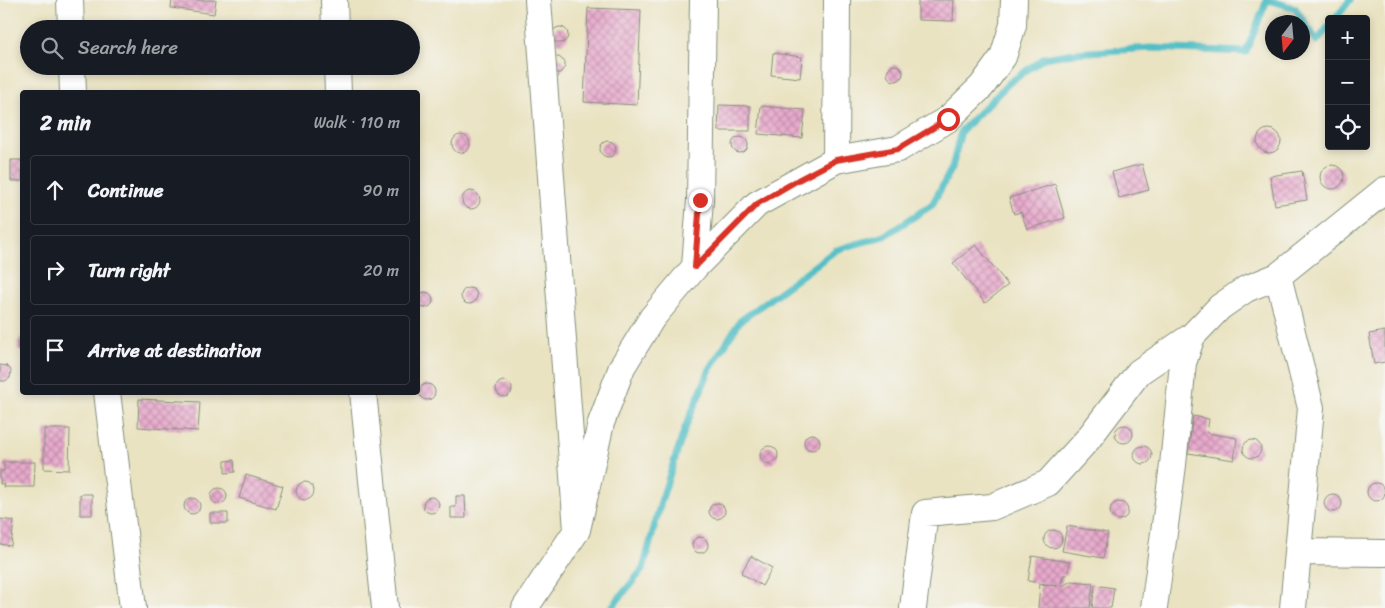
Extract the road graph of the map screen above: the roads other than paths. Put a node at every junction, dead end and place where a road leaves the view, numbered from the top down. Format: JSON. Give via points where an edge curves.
{"nodes":[{"id":1,"x":70,"y":0,"type":"edge"},
{"id":2,"x":334,"y":0,"type":"edge"},
{"id":3,"x":538,"y":0,"type":"edge"},
{"id":4,"x":703,"y":0,"type":"edge"},
{"id":5,"x":837,"y":0,"type":"edge"},
{"id":6,"x":1014,"y":0,"type":"edge"},
{"id":7,"x":71,"y":20,"type":"edge"},
{"id":8,"x":335,"y":20,"type":"edge"},
{"id":9,"x":72,"y":75,"type":"edge"},
{"id":10,"x":337,"y":75,"type":"edge"},
{"id":11,"x":73,"y":90,"type":"edge"},
{"id":12,"x":338,"y":90,"type":"edge"},
{"id":13,"x":836,"y":160,"type":"junction"},
{"id":14,"x":1385,"y":190,"type":"edge"},
{"id":15,"x":695,"y":267,"type":"junction"},
{"id":16,"x":1278,"y":276,"type":"junction"},
{"id":17,"x":1192,"y":336,"type":"junction"},
{"id":18,"x":107,"y":395,"type":"edge"},
{"id":19,"x":363,"y":395,"type":"edge"},
{"id":20,"x":577,"y":530,"type":"junction"},
{"id":21,"x":1298,"y":552,"type":"junction"},
{"id":22,"x":1385,"y":553,"type":"edge"},
{"id":23,"x":133,"y":608,"type":"edge"},
{"id":24,"x":385,"y":608,"type":"edge"},
{"id":25,"x":525,"y":608,"type":"edge"},
{"id":26,"x":913,"y":608,"type":"edge"},
{"id":27,"x":1154,"y":608,"type":"edge"},
{"id":28,"x":1293,"y":608,"type":"edge"}],
"edges":[{"from":1,"to":7,"type":"street"},
{"from":2,"to":8,"type":"street"},
{"from":3,"to":20,"type":"street"},
{"from":4,"to":15,"type":"street","via":[[700,200]]},
{"from":5,"to":13,"type":"street"},
{"from":6,"to":13,"type":"street","via":[[1013,25],[1004,57],[982,86],[948,119],[898,149]]},
{"from":9,"to":11,"type":"street"},
{"from":10,"to":12,"type":"street"},
{"from":13,"to":15,"type":"street","via":[[757,204]]},
{"from":14,"to":16,"type":"street"},
{"from":15,"to":20,"type":"street","via":[[652,318],[622,367],[601,422]]},
{"from":16,"to":17,"type":"street","via":[[1246,289],[1226,302]]},
{"from":16,"to":21,"type":"street","via":[[1311,408]]},
{"from":17,"to":26,"type":"street","via":[[1139,372],[1088,439],[1048,483],[992,507],[925,513]]},
{"from":17,"to":27,"type":"street","via":[[1183,363]]},
{"from":18,"to":23,"type":"street"},
{"from":19,"to":24,"type":"street"},
{"from":20,"to":25,"type":"street"},
{"from":21,"to":22,"type":"street"},
{"from":21,"to":28,"type":"street"}]}
